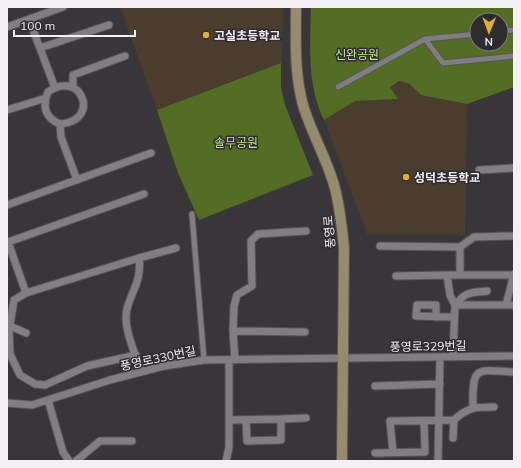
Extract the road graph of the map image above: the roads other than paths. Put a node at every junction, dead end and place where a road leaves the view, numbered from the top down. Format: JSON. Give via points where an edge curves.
{"nodes":[{"id":1,"x":62,"y":7,"type":"edge"},
{"id":2,"x":296,"y":7,"type":"edge"},
{"id":3,"x":29,"y":19,"type":"junction"},
{"id":4,"x":109,"y":25,"type":"dead end"},
{"id":5,"x":7,"y":27,"type":"edge"},
{"id":6,"x":469,"y":35,"type":"edge"},
{"id":7,"x":425,"y":39,"type":"junction"},
{"id":8,"x":40,"y":48,"type":"junction"},
{"id":9,"x":125,"y":56,"type":"dead end"},
{"id":10,"x":514,"y":56,"type":"edge"},
{"id":11,"x":73,"y":87,"type":"junction"},
{"id":12,"x":338,"y":87,"type":"dead end"},
{"id":13,"x":55,"y":88,"type":"junction"},
{"id":14,"x":46,"y":98,"type":"junction"},
{"id":15,"x":7,"y":110,"type":"edge"},
{"id":16,"x":60,"y":124,"type":"junction"},
{"id":17,"x":151,"y":153,"type":"dead end"},
{"id":18,"x":514,"y":168,"type":"edge"},
{"id":19,"x":479,"y":170,"type":"dead end"},
{"id":20,"x":76,"y":180,"type":"junction"},
{"id":21,"x":144,"y":194,"type":"dead end"},
{"id":22,"x":7,"y":205,"type":"edge"},
{"id":23,"x":192,"y":214,"type":"dead end"},
{"id":24,"x":306,"y":231,"type":"dead end"},
{"id":25,"x":514,"y":236,"type":"edge"},
{"id":26,"x":8,"y":242,"type":"edge"},
{"id":27,"x":380,"y":246,"type":"dead end"},
{"id":28,"x":460,"y":247,"type":"junction"},
{"id":29,"x":176,"y":248,"type":"dead end"},
{"id":30,"x":139,"y":258,"type":"junction"},
{"id":31,"x":447,"y":275,"type":"junction"},
{"id":32,"x":460,"y":275,"type":"junction"},
{"id":33,"x":514,"y":275,"type":"edge"},
{"id":34,"x":396,"y":276,"type":"dead end"},
{"id":35,"x":487,"y":291,"type":"dead end"},
{"id":36,"x":26,"y":293,"type":"junction"},
{"id":37,"x":456,"y":305,"type":"junction"},
{"id":38,"x":506,"y":305,"type":"junction"},
{"id":39,"x":514,"y":305,"type":"edge"},
{"id":40,"x":436,"y":316,"type":"dead end"},
{"id":41,"x":454,"y":317,"type":"junction"},
{"id":42,"x":10,"y":326,"type":"junction"},
{"id":43,"x":234,"y":331,"type":"junction"},
{"id":44,"x":305,"y":332,"type":"dead end"},
{"id":45,"x":26,"y":333,"type":"dead end"},
{"id":46,"x":136,"y":355,"type":"junction"},
{"id":47,"x":454,"y":356,"type":"junction"},
{"id":48,"x":514,"y":356,"type":"edge"},
{"id":49,"x":440,"y":357,"type":"junction"},
{"id":50,"x":342,"y":359,"type":"junction"},
{"id":51,"x":204,"y":360,"type":"junction"},
{"id":52,"x":232,"y":360,"type":"junction"},
{"id":53,"x":142,"y":372,"type":"junction"},
{"id":54,"x":514,"y":372,"type":"edge"},
{"id":55,"x":440,"y":384,"type":"junction"},
{"id":56,"x":375,"y":386,"type":"dead end"},
{"id":57,"x":48,"y":400,"type":"junction"},
{"id":58,"x":7,"y":403,"type":"edge"},
{"id":59,"x":472,"y":407,"type":"junction"},
{"id":60,"x":494,"y":407,"type":"dead end"},
{"id":61,"x":306,"y":418,"type":"dead end"},
{"id":62,"x":281,"y":419,"type":"junction"},
{"id":63,"x":229,"y":420,"type":"junction"},
{"id":64,"x":246,"y":420,"type":"junction"},
{"id":65,"x":440,"y":420,"type":"junction"},
{"id":66,"x":454,"y":420,"type":"junction"},
{"id":67,"x":424,"y":421,"type":"junction"},
{"id":68,"x":453,"y":438,"type":"dead end"},
{"id":69,"x":132,"y":441,"type":"dead end"},
{"id":70,"x":375,"y":452,"type":"dead end"},
{"id":71,"x":393,"y":452,"type":"junction"},
{"id":72,"x":69,"y":461,"type":"edge"},
{"id":73,"x":76,"y":461,"type":"edge"},
{"id":74,"x":226,"y":461,"type":"edge"},
{"id":75,"x":342,"y":461,"type":"edge"},
{"id":76,"x":438,"y":461,"type":"edge"}],
"edges":[{"from":1,"to":3,"type":"street"},
{"from":2,"to":50,"type":"main road","name":"풍영로","via":[[296,62],[299,87],[334,184],[342,222]]},
{"from":3,"to":5,"type":"street"},
{"from":3,"to":8,"type":"street"},
{"from":4,"to":8,"type":"street"},
{"from":6,"to":7,"type":"street"},
{"from":7,"to":10,"type":"street","via":[[443,63]]},
{"from":7,"to":12,"type":"street"},
{"from":8,"to":13,"type":"street"},
{"from":9,"to":11,"type":"street","via":[[73,75]]},
{"from":11,"to":13,"type":"street","via":[[66,85]]},
{"from":11,"to":16,"type":"street","via":[[83,100],[82,112],[72,122]]},
{"from":13,"to":14,"type":"street","via":[[48,92]]},
{"from":14,"to":15,"type":"street"},
{"from":14,"to":16,"type":"street","via":[[46,114]]},
{"from":16,"to":20,"type":"street","via":[[61,137]]},
{"from":17,"to":20,"type":"street"},
{"from":18,"to":19,"type":"street"},
{"from":20,"to":22,"type":"street"},
{"from":21,"to":26,"type":"street"},
{"from":23,"to":51,"type":"street"},
{"from":24,"to":43,"type":"street","via":[[258,234],[251,241],[252,286],[237,295],[234,306]]},
{"from":25,"to":28,"type":"street","via":[[474,237]]},
{"from":26,"to":36,"type":"street"},
{"from":27,"to":28,"type":"street"},
{"from":28,"to":32,"type":"street"},
{"from":29,"to":30,"type":"street"},
{"from":30,"to":36,"type":"street"},
{"from":30,"to":46,"type":"street","via":[[137,287],[126,310],[128,333]]},
{"from":31,"to":32,"type":"street"},
{"from":31,"to":34,"type":"street"},
{"from":31,"to":37,"type":"street","via":[[450,295]]},
{"from":32,"to":33,"type":"street"},
{"from":33,"to":38,"type":"street"},
{"from":35,"to":37,"type":"street","via":[[465,294]]},
{"from":36,"to":42,"type":"street","via":[[14,300]]},
{"from":37,"to":38,"type":"street"},
{"from":37,"to":41,"type":"street"},
{"from":38,"to":39,"type":"street"},
{"from":40,"to":41,"type":"street"},
{"from":41,"to":47,"type":"street"},
{"from":42,"to":45,"type":"street"},
{"from":42,"to":46,"type":"street","via":[[10,354],[20,375],[35,384],[45,385],[87,366]]},
{"from":43,"to":44,"type":"street"},
{"from":43,"to":52,"type":"street"},
{"from":46,"to":53,"type":"street"},
{"from":47,"to":48,"type":"street","name":"풍영로329번길"},
{"from":47,"to":49,"type":"street","name":"풍영로329번길"},
{"from":49,"to":50,"type":"street","name":"풍영로329번길"},
{"from":49,"to":55,"type":"street"},
{"from":50,"to":52,"type":"street","name":"풍영로330번길"},
{"from":50,"to":75,"type":"main road","name":"풍영로"},
{"from":51,"to":52,"type":"street","name":"풍영로330번길"},
{"from":51,"to":53,"type":"street","name":"풍영로330번길"},
{"from":52,"to":63,"type":"street"},
{"from":53,"to":57,"type":"street","name":"풍영로330번길"},
{"from":54,"to":59,"type":"street","via":[[481,370],[476,373],[472,384]]},
{"from":55,"to":56,"type":"street"},
{"from":55,"to":65,"type":"street"},
{"from":57,"to":58,"type":"street","name":"풍영로330번길","via":[[32,405]]},
{"from":57,"to":72,"type":"street","via":[[63,452]]},
{"from":59,"to":60,"type":"street"},
{"from":59,"to":66,"type":"street"},
{"from":61,"to":62,"type":"street"},
{"from":62,"to":64,"type":"street"},
{"from":62,"to":64,"type":"street","via":[[281,440],[247,441]]},
{"from":63,"to":64,"type":"street"},
{"from":63,"to":74,"type":"street"},
{"from":65,"to":66,"type":"street"},
{"from":65,"to":67,"type":"street"},
{"from":65,"to":76,"type":"street"},
{"from":66,"to":68,"type":"street"},
{"from":67,"to":71,"type":"street","via":[[425,452]]},
{"from":67,"to":71,"type":"street","via":[[390,421]]},
{"from":69,"to":73,"type":"street","via":[[100,441]]},
{"from":70,"to":71,"type":"street"}]}
